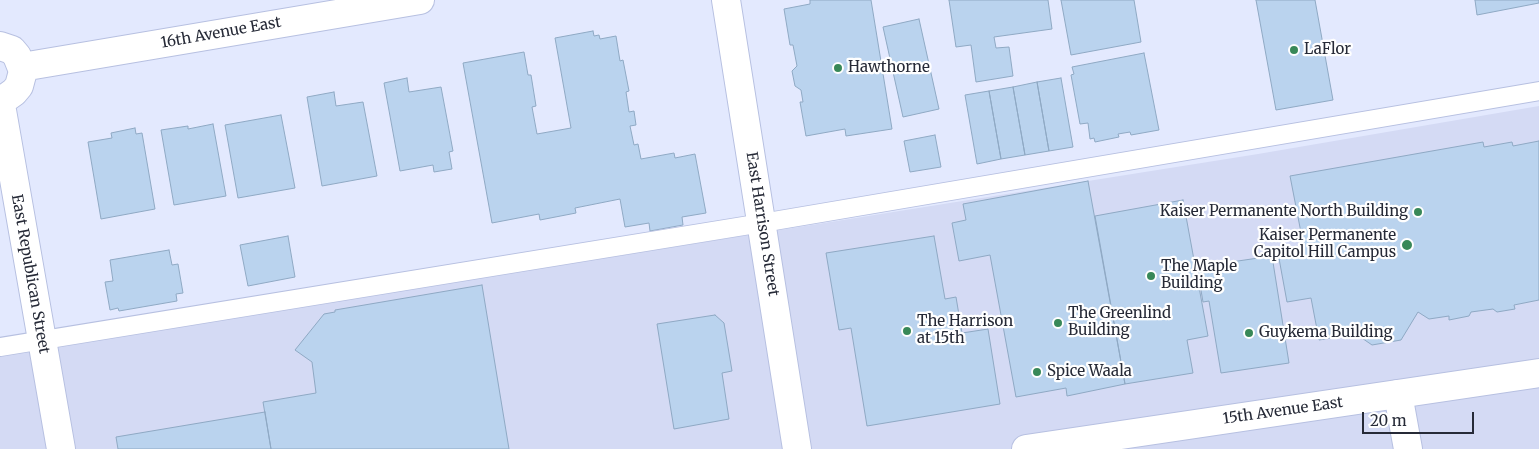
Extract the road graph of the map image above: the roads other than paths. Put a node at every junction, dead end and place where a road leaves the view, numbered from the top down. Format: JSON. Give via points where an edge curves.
{"nodes":[{"id":1,"x":420,"y":0,"type":"edge"},
{"id":2,"x":726,"y":0,"type":"edge"},
{"id":3,"x":0,"y":46,"type":"edge"},
{"id":4,"x":22,"y":67,"type":"junction"},
{"id":5,"x":1539,"y":91,"type":"edge"},
{"id":6,"x":0,"y":99,"type":"edge"},
{"id":7,"x":762,"y":223,"type":"junction"},
{"id":8,"x":41,"y":341,"type":"junction"},
{"id":9,"x":0,"y":347,"type":"edge"},
{"id":10,"x":1539,"y":373,"type":"edge"},
{"id":11,"x":1398,"y":394,"type":"junction"},
{"id":12,"x":61,"y":449,"type":"edge"},
{"id":13,"x":797,"y":449,"type":"edge"},
{"id":14,"x":1026,"y":449,"type":"edge"},
{"id":15,"x":1408,"y":449,"type":"edge"}],
"edges":[{"from":1,"to":4,"type":"street","name":"16th Avenue East"},
{"from":2,"to":7,"type":"street","name":"East Harrison Street"},
{"from":3,"to":4,"type":"street","via":[[12,50]]},
{"from":4,"to":6,"type":"street","via":[[19,86]]},
{"from":5,"to":7,"type":"lane"},
{"from":6,"to":8,"type":"street","name":"East Republican Street"},
{"from":7,"to":8,"type":"lane"},
{"from":7,"to":13,"type":"street","name":"East Harrison Street"},
{"from":8,"to":9,"type":"lane"},
{"from":8,"to":12,"type":"street","name":"East Republican Street"},
{"from":10,"to":11,"type":"street","name":"15th Avenue East"},
{"from":11,"to":14,"type":"street","name":"15th Avenue East"},
{"from":11,"to":15,"type":"street"}]}
